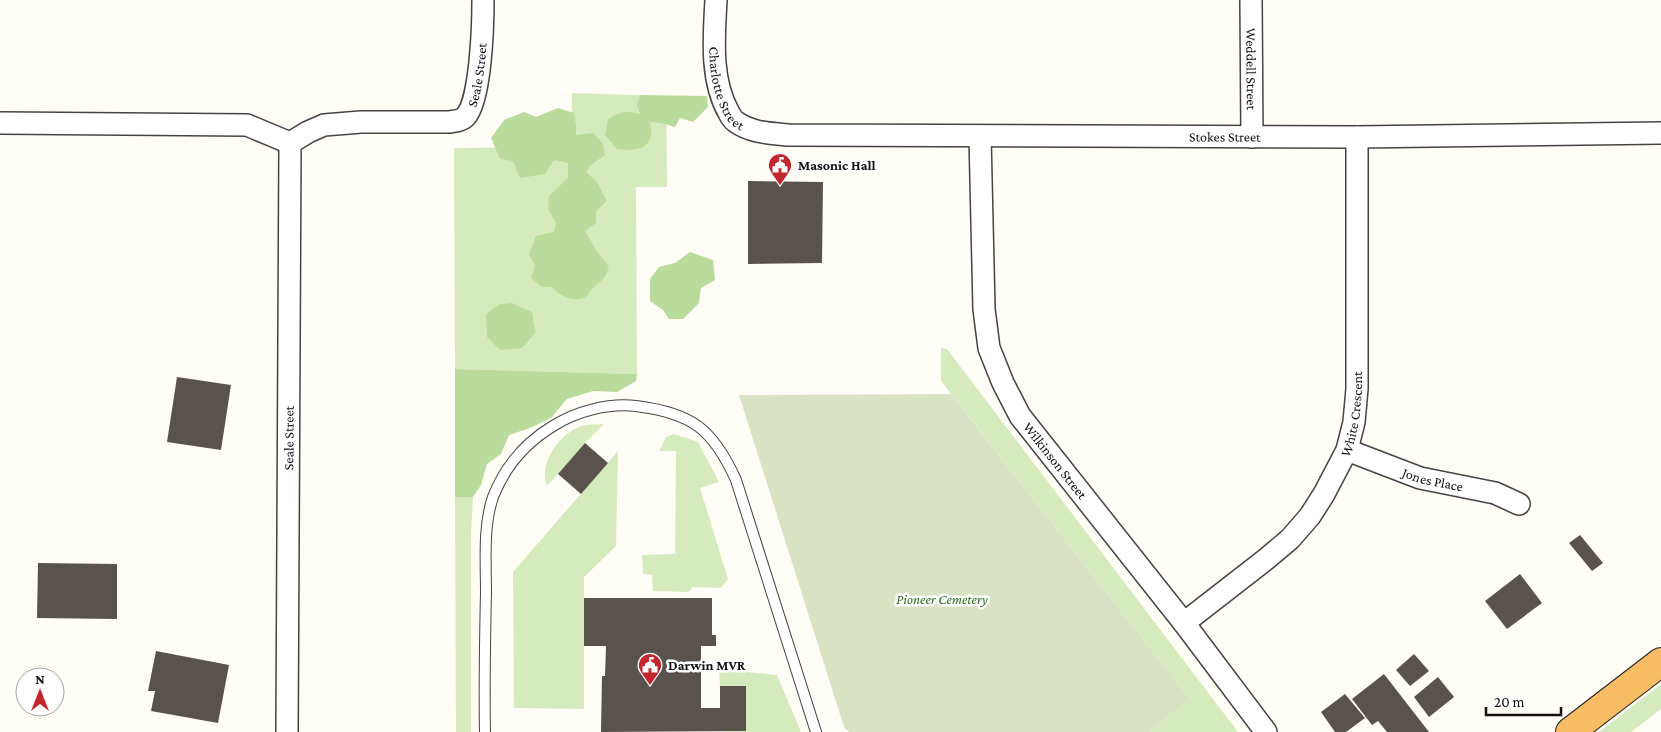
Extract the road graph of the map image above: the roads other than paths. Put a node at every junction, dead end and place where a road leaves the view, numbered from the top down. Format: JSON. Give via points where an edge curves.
{"nodes":[{"id":1,"x":483,"y":0,"type":"edge"},
{"id":2,"x":716,"y":0,"type":"edge"},
{"id":3,"x":1251,"y":0,"type":"edge"},
{"id":4,"x":0,"y":123,"type":"edge"},
{"id":5,"x":1661,"y":133,"type":"edge"},
{"id":6,"x":788,"y":135,"type":"joint"},
{"id":7,"x":980,"y":136,"type":"junction"},
{"id":8,"x":1252,"y":137,"type":"junction"},
{"id":9,"x":1357,"y":137,"type":"junction"},
{"id":10,"x":290,"y":143,"type":"junction"},
{"id":11,"x":1347,"y":450,"type":"junction"},
{"id":12,"x":1519,"y":504,"type":"dead end"},
{"id":13,"x":1184,"y":623,"type":"junction"},
{"id":14,"x":1661,"y":662,"type":"edge"},
{"id":15,"x":287,"y":732,"type":"edge"},
{"id":16,"x":485,"y":732,"type":"edge"},
{"id":17,"x":816,"y":732,"type":"edge"},
{"id":18,"x":1266,"y":732,"type":"edge"},
{"id":19,"x":1570,"y":732,"type":"edge"}],
"edges":[{"from":1,"to":10,"type":"street","name":"Seale Street","via":[[479,75],[472,104],[460,120],[324,125]]},
{"from":2,"to":6,"type":"street","name":"Charlotte Street","via":[[716,75],[724,104],[734,121],[753,131]]},
{"from":3,"to":8,"type":"street","name":"Weddell Street"},
{"from":4,"to":10,"type":"street","via":[[247,125]]},
{"from":5,"to":9,"type":"street","name":"Stokes Street"},
{"from":6,"to":7,"type":"street","name":"Stokes Street"},
{"from":7,"to":8,"type":"street","name":"Stokes Street"},
{"from":7,"to":13,"type":"street","name":"Wilkinson Street","via":[[984,309],[989,348],[1003,383],[1020,416]]},
{"from":8,"to":9,"type":"street","name":"Stokes Street"},
{"from":9,"to":11,"type":"street","name":"White Crescent","via":[[1357,389]]},
{"from":10,"to":15,"type":"street","name":"Seale Street"},
{"from":11,"to":12,"type":"street","name":"Jones Place","via":[[1420,478],[1495,493]]},
{"from":11,"to":13,"type":"street","name":"White Crescent","via":[[1310,516],[1290,539]]},
{"from":13,"to":18,"type":"street","name":"Wilkinson Street"},
{"from":14,"to":19,"type":"highway"},
{"from":16,"to":17,"type":"lane","via":[[486,536],[493,499],[509,466],[528,442],[579,413],[617,406],[647,408],[682,416],[706,431],[724,455],[736,480]]}]}
